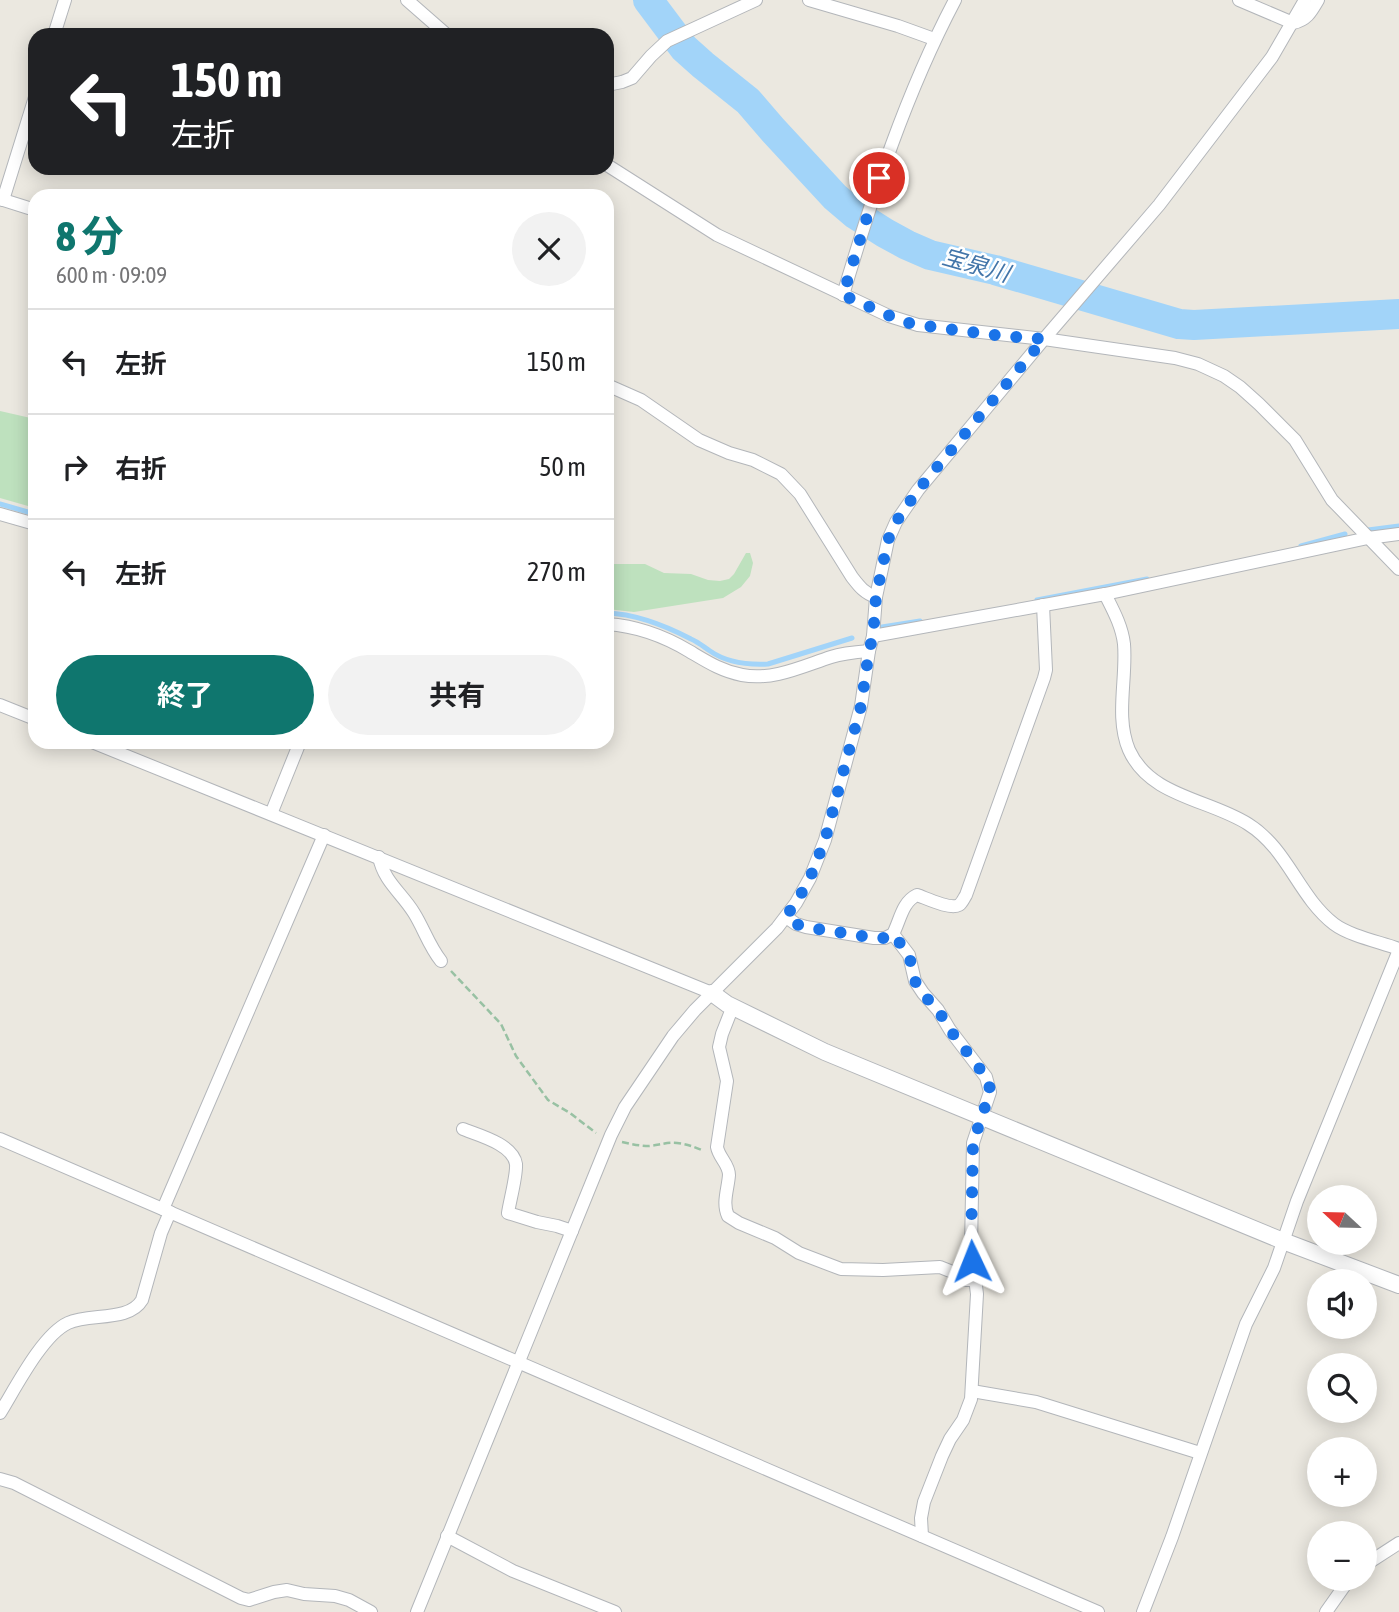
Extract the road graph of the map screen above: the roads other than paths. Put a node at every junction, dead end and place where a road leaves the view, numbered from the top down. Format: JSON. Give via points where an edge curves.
{"nodes":[{"id":1,"x":65,"y":0,"type":"edge"},
{"id":2,"x":407,"y":0,"type":"edge"},
{"id":3,"x":756,"y":0,"type":"edge"},
{"id":4,"x":809,"y":0,"type":"edge"},
{"id":5,"x":955,"y":0,"type":"edge"},
{"id":6,"x":1239,"y":0,"type":"edge"},
{"id":7,"x":1305,"y":0,"type":"edge"},
{"id":8,"x":1318,"y":0,"type":"edge"},
{"id":9,"x":1293,"y":23,"type":"junction"},
{"id":10,"x":56,"y":28,"type":"edge"},
{"id":11,"x":439,"y":28,"type":"edge"},
{"id":12,"x":934,"y":39,"type":"junction"},
{"id":13,"x":614,"y":84,"type":"edge"},
{"id":14,"x":28,"y":118,"type":"edge"},
{"id":15,"x":614,"y":169,"type":"edge"},
{"id":16,"x":1,"y":199,"type":"edge"},
{"id":17,"x":28,"y":208,"type":"edge"},
{"id":18,"x":843,"y":295,"type":"junction"},
{"id":19,"x":1044,"y":339,"type":"junction"},
{"id":20,"x":614,"y":388,"type":"edge"},
{"id":21,"x":0,"y":514,"type":"edge"},
{"id":22,"x":28,"y":522,"type":"edge"},
{"id":23,"x":1399,"y":534,"type":"edge"},
{"id":24,"x":1368,"y":538,"type":"junction"},
{"id":25,"x":1399,"y":569,"type":"edge"},
{"id":26,"x":1105,"y":594,"type":"junction"},
{"id":27,"x":876,"y":597,"type":"junction"},
{"id":28,"x":1043,"y":605,"type":"junction"},
{"id":29,"x":614,"y":625,"type":"edge"},
{"id":30,"x":873,"y":636,"type":"junction"},
{"id":31,"x":869,"y":651,"type":"junction"},
{"id":32,"x":0,"y":705,"type":"edge"},
{"id":33,"x":28,"y":716,"type":"edge"},
{"id":34,"x":109,"y":749,"type":"edge"},
{"id":35,"x":297,"y":749,"type":"edge"},
{"id":36,"x":271,"y":814,"type":"junction"},
{"id":37,"x":324,"y":835,"type":"junction"},
{"id":38,"x":379,"y":858,"type":"junction"},
{"id":39,"x":786,"y":916,"type":"junction"},
{"id":40,"x":893,"y":934,"type":"junction"},
{"id":41,"x":1399,"y":949,"type":"edge"},
{"id":42,"x":441,"y":961,"type":"road end"},
{"id":43,"x":712,"y":993,"type":"junction"},
{"id":44,"x":733,"y":1006,"type":"junction"},
{"id":45,"x":982,"y":1118,"type":"junction"},
{"id":46,"x":463,"y":1129,"type":"dead end"},
{"id":47,"x":0,"y":1139,"type":"edge"},
{"id":48,"x":167,"y":1211,"type":"junction"},
{"id":49,"x":572,"y":1231,"type":"junction"},
{"id":50,"x":1283,"y":1241,"type":"junction"},
{"id":51,"x":975,"y":1280,"type":"junction"},
{"id":52,"x":1399,"y":1284,"type":"edge"},
{"id":53,"x":519,"y":1363,"type":"junction"},
{"id":54,"x":972,"y":1391,"type":"junction"},
{"id":55,"x":0,"y":1413,"type":"edge"},
{"id":56,"x":1200,"y":1453,"type":"junction"},
{"id":57,"x":0,"y":1479,"type":"edge"},
{"id":58,"x":447,"y":1536,"type":"junction"},
{"id":59,"x":922,"y":1536,"type":"junction"},
{"id":60,"x":1399,"y":1543,"type":"edge"},
{"id":61,"x":1377,"y":1557,"type":"edge"},
{"id":62,"x":1341,"y":1591,"type":"edge"},
{"id":63,"x":371,"y":1612,"type":"edge"},
{"id":64,"x":417,"y":1612,"type":"edge"},
{"id":65,"x":615,"y":1612,"type":"edge"},
{"id":66,"x":1098,"y":1612,"type":"edge"},
{"id":67,"x":1143,"y":1612,"type":"edge"},
{"id":68,"x":1326,"y":1612,"type":"edge"}],
"edges":[{"from":1,"to":10,"type":"street"},
{"from":2,"to":11,"type":"street"},
{"from":3,"to":13,"type":"street","via":[[667,41],[632,78]]},
{"from":4,"to":12,"type":"street"},
{"from":5,"to":12,"type":"street"},
{"from":6,"to":9,"type":"street"},
{"from":7,"to":9,"type":"street"},
{"from":8,"to":9,"type":"street","via":[[1310,14]]},
{"from":9,"to":19,"type":"street","via":[[1159,205]]},
{"from":12,"to":18,"type":"street","via":[[897,128]]},
{"from":14,"to":16,"type":"street"},
{"from":15,"to":18,"type":"street","via":[[717,234]]},
{"from":16,"to":17,"type":"street"},
{"from":18,"to":19,"type":"street","via":[[904,322]]},
{"from":19,"to":24,"type":"street","via":[[1175,358],[1224,376],[1295,440],[1332,500]]},
{"from":19,"to":27,"type":"street","via":[[896,522]]},
{"from":20,"to":27,"type":"street","via":[[641,400],[699,440],[781,474],[800,494],[861,589]]},
{"from":21,"to":22,"type":"street"},
{"from":23,"to":24,"type":"street"},
{"from":24,"to":25,"type":"street"},
{"from":24,"to":26,"type":"street"},
{"from":26,"to":28,"type":"street"},
{"from":26,"to":41,"type":"street","via":[[1124,641],[1122,725],[1130,753],[1141,770],[1169,789],[1249,824],[1276,846],[1311,901],[1337,926]]},
{"from":27,"to":30,"type":"street"},
{"from":28,"to":30,"type":"street"},
{"from":28,"to":40,"type":"street","via":[[1044,678],[967,895],[951,907],[917,895],[910,898]]},
{"from":29,"to":31,"type":"street","via":[[673,642],[709,664],[745,676],[774,675],[834,656]]},
{"from":30,"to":31,"type":"street"},
{"from":31,"to":39,"type":"street","via":[[861,706],[825,840],[810,878]]},
{"from":32,"to":33,"type":"street"},
{"from":34,"to":36,"type":"street"},
{"from":35,"to":36,"type":"street"},
{"from":36,"to":37,"type":"street"},
{"from":37,"to":38,"type":"street"},
{"from":37,"to":48,"type":"street"},
{"from":38,"to":42,"type":"street","via":[[382,870],[413,911]]},
{"from":38,"to":43,"type":"street"},
{"from":39,"to":40,"type":"street","via":[[806,927],[874,938]]},
{"from":39,"to":43,"type":"street"},
{"from":40,"to":45,"type":"street","via":[[909,955],[922,993],[986,1077],[990,1092]]},
{"from":41,"to":50,"type":"street"},
{"from":43,"to":44,"type":"street"},
{"from":43,"to":49,"type":"street","via":[[673,1036],[625,1107]]},
{"from":44,"to":45,"type":"street","via":[[825,1052]]},
{"from":44,"to":51,"type":"street","via":[[719,1046],[727,1081],[717,1147],[729,1174],[728,1216],[841,1269],[940,1267]]},
{"from":45,"to":50,"type":"street"},
{"from":45,"to":51,"type":"street","via":[[973,1143],[971,1246]]},
{"from":46,"to":49,"type":"street","via":[[498,1143],[514,1157],[508,1213]]},
{"from":47,"to":48,"type":"street"},
{"from":48,"to":53,"type":"street"},
{"from":48,"to":55,"type":"street","via":[[138,1308],[59,1328]]},
{"from":49,"to":53,"type":"street"},
{"from":50,"to":52,"type":"street"},
{"from":50,"to":56,"type":"street","via":[[1246,1324]]},
{"from":51,"to":54,"type":"street"},
{"from":53,"to":58,"type":"street"},
{"from":53,"to":59,"type":"street"},
{"from":54,"to":56,"type":"street","via":[[1036,1402]]},
{"from":54,"to":59,"type":"street","via":[[925,1502]]},
{"from":56,"to":67,"type":"street"},
{"from":57,"to":63,"type":"street","via":[[241,1598],[287,1590],[335,1596]]},
{"from":58,"to":64,"type":"street"},
{"from":58,"to":65,"type":"street","via":[[513,1571]]},
{"from":59,"to":66,"type":"street"},
{"from":60,"to":61,"type":"street"},
{"from":62,"to":68,"type":"street"}]}
